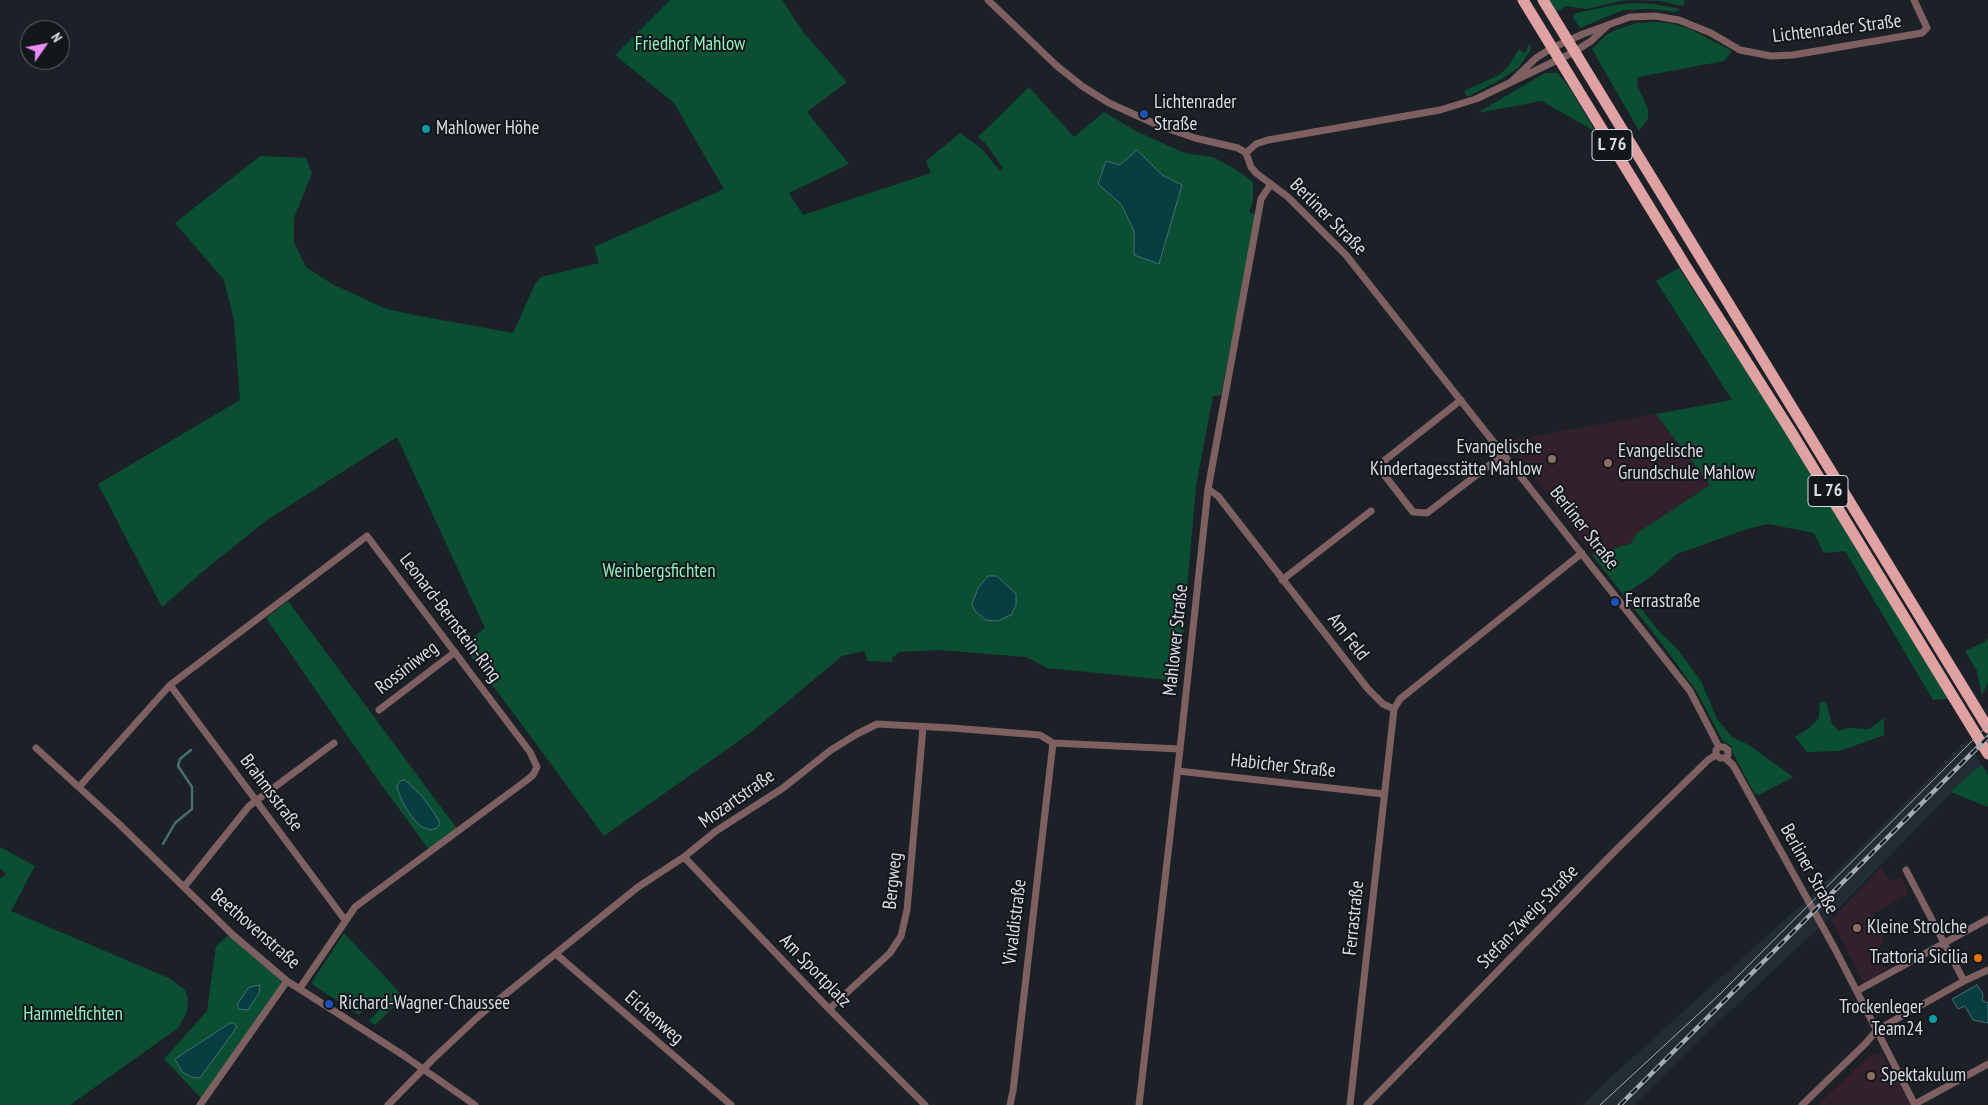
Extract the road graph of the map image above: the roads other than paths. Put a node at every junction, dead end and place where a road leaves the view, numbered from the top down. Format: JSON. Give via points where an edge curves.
{"nodes":[{"id":1,"x":988,"y":0,"type":"edge"},
{"id":2,"x":1523,"y":0,"type":"edge"},
{"id":3,"x":1543,"y":0,"type":"edge"},
{"id":4,"x":1914,"y":0,"type":"edge"},
{"id":5,"x":1608,"y":26,"type":"junction"},
{"id":6,"x":1567,"y":41,"type":"junction"},
{"id":7,"x":1552,"y":48,"type":"junction"},
{"id":8,"x":1574,"y":52,"type":"junction"},
{"id":9,"x":1559,"y":59,"type":"junction"},
{"id":10,"x":1511,"y":82,"type":"junction"},
{"id":11,"x":1246,"y":153,"type":"junction"},
{"id":12,"x":1271,"y":184,"type":"junction"},
{"id":13,"x":1461,"y":400,"type":"junction"},
{"id":14,"x":1504,"y":454,"type":"junction"},
{"id":15,"x":1208,"y":489,"type":"junction"},
{"id":16,"x":1371,"y":511,"type":"dead end"},
{"id":17,"x":1582,"y":553,"type":"junction"},
{"id":18,"x":1282,"y":580,"type":"junction"},
{"id":19,"x":454,"y":652,"type":"junction"},
{"id":20,"x":170,"y":685,"type":"junction"},
{"id":21,"x":1394,"y":709,"type":"junction"},
{"id":22,"x":379,"y":710,"type":"dead end"},
{"id":23,"x":923,"y":727,"type":"junction"},
{"id":24,"x":1988,"y":728,"type":"edge"},
{"id":25,"x":1053,"y":742,"type":"junction"},
{"id":26,"x":334,"y":743,"type":"dead end"},
{"id":27,"x":1720,"y":747,"type":"junction"},
{"id":28,"x":36,"y":748,"type":"dead end"},
{"id":29,"x":1180,"y":749,"type":"junction"},
{"id":30,"x":1988,"y":754,"type":"edge"},
{"id":31,"x":1716,"y":755,"type":"junction"},
{"id":32,"x":1725,"y":758,"type":"junction"},
{"id":33,"x":1178,"y":772,"type":"junction"},
{"id":34,"x":79,"y":787,"type":"junction"},
{"id":35,"x":1384,"y":794,"type":"junction"},
{"id":36,"x":256,"y":800,"type":"junction"},
{"id":37,"x":684,"y":857,"type":"junction"},
{"id":38,"x":1906,"y":870,"type":"dead end"},
{"id":39,"x":184,"y":887,"type":"junction"},
{"id":40,"x":1988,"y":919,"type":"edge"},
{"id":41,"x":345,"y":920,"type":"junction"},
{"id":42,"x":1945,"y":943,"type":"junction"},
{"id":43,"x":556,"y":954,"type":"junction"},
{"id":44,"x":1988,"y":970,"type":"edge"},
{"id":45,"x":287,"y":981,"type":"junction"},
{"id":46,"x":1964,"y":981,"type":"junction"},
{"id":47,"x":300,"y":988,"type":"junction"},
{"id":48,"x":1857,"y":991,"type":"junction"},
{"id":49,"x":829,"y":1009,"type":"junction"},
{"id":50,"x":1876,"y":1030,"type":"junction"},
{"id":51,"x":1988,"y":1064,"type":"edge"},
{"id":52,"x":423,"y":1069,"type":"junction"},
{"id":53,"x":1915,"y":1104,"type":"edge"},
{"id":54,"x":200,"y":1105,"type":"edge"},
{"id":55,"x":388,"y":1105,"type":"edge"},
{"id":56,"x":475,"y":1105,"type":"edge"},
{"id":57,"x":730,"y":1105,"type":"edge"},
{"id":58,"x":925,"y":1105,"type":"edge"},
{"id":59,"x":1010,"y":1105,"type":"edge"},
{"id":60,"x":1139,"y":1105,"type":"edge"},
{"id":61,"x":1350,"y":1105,"type":"edge"},
{"id":62,"x":1367,"y":1105,"type":"edge"},
{"id":63,"x":1802,"y":1105,"type":"edge"}],
"edges":[{"from":1,"to":11,"type":"street","via":[[1056,66],[1109,103],[1160,126]]},
{"from":2,"to":7,"type":"main road","number":"L 76"},
{"from":3,"to":6,"type":"main road","number":"L 76"},
{"from":4,"to":5,"type":"street","name":"Lichtenrader Straße","via":[[1927,28],[1922,33],[1806,53],[1770,56],[1740,50],[1689,23],[1667,17],[1630,17]]},
{"from":5,"to":6,"type":"street","name":"Lichtenrader Straße"},
{"from":5,"to":8,"type":"street","name":"Lichtenrader Straße"},
{"from":6,"to":7,"type":"street","name":"Lichtenrader Straße"},
{"from":6,"to":8,"type":"main road","number":"L 76"},
{"from":7,"to":9,"type":"main road","number":"L 76"},
{"from":7,"to":10,"type":"street","name":"Lichtenrader Straße","via":[[1536,58]]},
{"from":8,"to":9,"type":"street","name":"Lichtenrader Straße"},
{"from":8,"to":24,"type":"main road","number":"L 76"},
{"from":9,"to":10,"type":"street","name":"Lichtenrader Straße"},
{"from":9,"to":30,"type":"main road","number":"L 76","via":[[1796,438]]},
{"from":10,"to":11,"type":"street","name":"Lichtenrader Straße","via":[[1457,106],[1268,140],[1256,144]]},
{"from":11,"to":12,"type":"street","name":"Berliner Straße","via":[[1251,167]]},
{"from":12,"to":13,"type":"street","name":"Berliner Straße","via":[[1346,255]]},
{"from":12,"to":15,"type":"street","name":"Mahlower Straße","via":[[1261,199]]},
{"from":13,"to":14,"type":"street","name":"Berliner Straße"},
{"from":13,"to":14,"type":"street","via":[[1385,460],[1382,472],[1413,512],[1428,513]]},
{"from":14,"to":17,"type":"street","name":"Berliner Straße"},
{"from":15,"to":18,"type":"street","name":"Am Feld","via":[[1218,496]]},
{"from":15,"to":29,"type":"street","name":"Mahlower Straße"},
{"from":16,"to":18,"type":"street"},
{"from":17,"to":21,"type":"street","name":"Ferrastraße","via":[[1400,699]]},
{"from":17,"to":27,"type":"street","name":"Berliner Straße","via":[[1690,691]]},
{"from":18,"to":21,"type":"street","name":"Am Feld","via":[[1368,690]]},
{"from":19,"to":20,"type":"street","name":"Leonard-Bernstein-Ring","via":[[367,536]]},
{"from":19,"to":22,"type":"street","name":"Rossiniweg"},
{"from":19,"to":41,"type":"street","name":"Leonard-Bernstein-Ring","via":[[530,752],[537,767],[533,775],[360,903]]},
{"from":20,"to":34,"type":"street","name":"Leonard-Bernstein-Ring"},
{"from":20,"to":36,"type":"street","name":"Brahmsstraße"},
{"from":21,"to":35,"type":"street","name":"Ferrastraße"},
{"from":23,"to":25,"type":"street","name":"Mozartstraße","via":[[1040,735]]},
{"from":23,"to":37,"type":"street","name":"Mozartstraße","via":[[877,724],[857,734],[716,831]]},
{"from":23,"to":49,"type":"street","name":"Bergweg","via":[[907,910],[901,936],[890,953]]},
{"from":25,"to":29,"type":"street","name":"Mozartstraße"},
{"from":25,"to":59,"type":"street","name":"Vivaldistraße"},
{"from":26,"to":36,"type":"street"},
{"from":27,"to":31,"type":"street"},
{"from":27,"to":32,"type":"street","name":"Berliner Straße","via":[[1728,750]]},
{"from":28,"to":34,"type":"street","name":"Beethovenstraße"},
{"from":29,"to":33,"type":"street","name":"Mahlower Straße"},
{"from":31,"to":32,"type":"street"},
{"from":31,"to":62,"type":"street","name":"Stefan-Zweig-Straße","via":[[1610,857]]},
{"from":32,"to":48,"type":"street","name":"Berliner Straße","via":[[1733,765]]},
{"from":33,"to":35,"type":"street","name":"Habicher Straße"},
{"from":33,"to":60,"type":"street","name":"Mahlower Straße"},
{"from":34,"to":39,"type":"street","name":"Beethovenstraße"},
{"from":35,"to":61,"type":"street","name":"Ferrastraße"},
{"from":36,"to":39,"type":"street"},
{"from":36,"to":41,"type":"street","name":"Brahmsstraße"},
{"from":37,"to":43,"type":"street","name":"Mozartstraße","via":[[638,887]]},
{"from":37,"to":49,"type":"street","name":"Am Sportplatz"},
{"from":38,"to":42,"type":"street"},
{"from":39,"to":45,"type":"street","name":"Beethovenstraße"},
{"from":40,"to":42,"type":"street"},
{"from":41,"to":47,"type":"street","name":"Leonard-Bernstein-Ring"},
{"from":42,"to":46,"type":"street"},
{"from":42,"to":48,"type":"street"},
{"from":43,"to":52,"type":"street","name":"Mozartstraße","via":[[481,1014]]},
{"from":43,"to":57,"type":"street","name":"Eichenweg"},
{"from":44,"to":46,"type":"street"},
{"from":45,"to":47,"type":"street","name":"Beethovenstraße"},
{"from":45,"to":54,"type":"street"},
{"from":46,"to":50,"type":"street"},
{"from":47,"to":52,"type":"street","name":"Beethovenstraße"},
{"from":48,"to":50,"type":"street","name":"Berliner Straße"},
{"from":49,"to":58,"type":"street","name":"Am Sportplatz"},
{"from":50,"to":53,"type":"street","name":"Berliner Straße"},
{"from":50,"to":63,"type":"street"},
{"from":51,"to":53,"type":"street"},
{"from":52,"to":55,"type":"street","name":"Mozartstraße"},
{"from":52,"to":56,"type":"street","name":"Beethovenstraße"}]}
